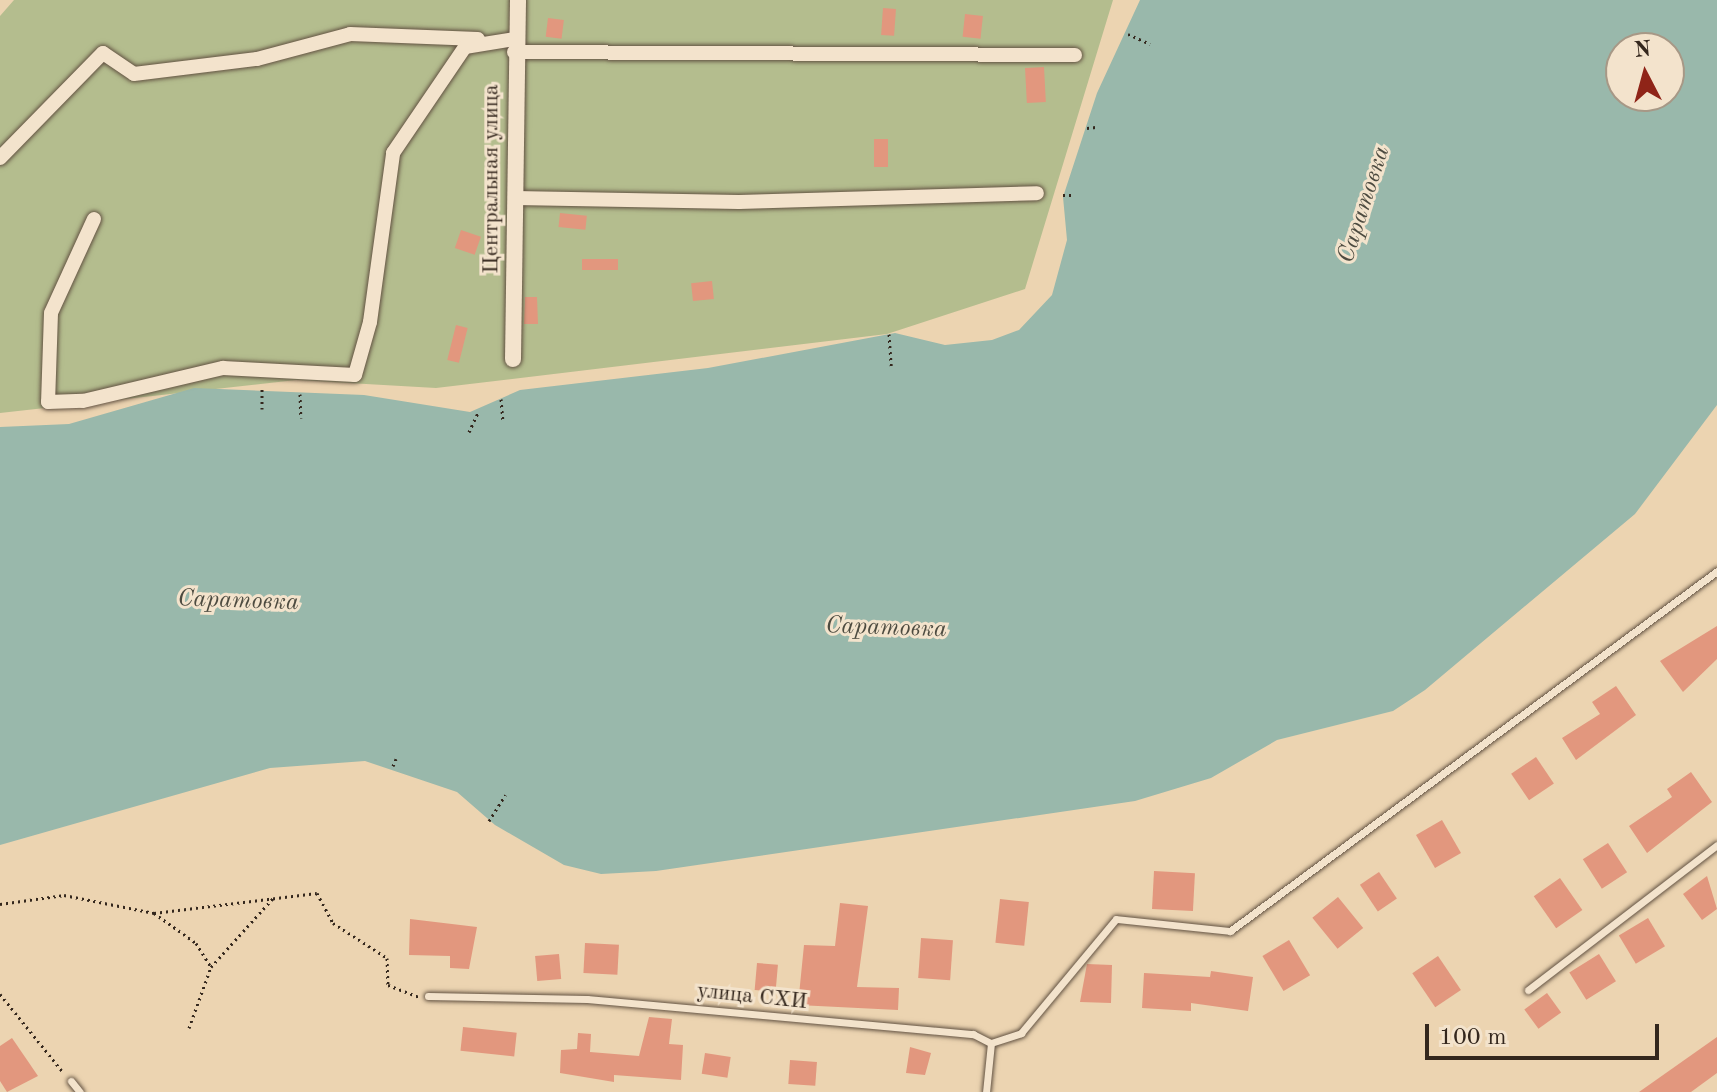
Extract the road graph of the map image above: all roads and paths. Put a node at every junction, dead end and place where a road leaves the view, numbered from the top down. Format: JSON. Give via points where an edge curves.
{"nodes":[{"id":1,"x":518,"y":0,"type":"edge"},
{"id":2,"x":1128,"y":34,"type":"dead end"},
{"id":3,"x":490,"y":40,"type":"junction"},
{"id":4,"x":1150,"y":44,"type":"dead end"},
{"id":5,"x":514,"y":45,"type":"junction"},
{"id":6,"x":1075,"y":55,"type":"dead end"},
{"id":7,"x":1096,"y":127,"type":"dead end"},
{"id":8,"x":1087,"y":128,"type":"dead end"},
{"id":9,"x":0,"y":158,"type":"edge"},
{"id":10,"x":1037,"y":193,"type":"dead end"},
{"id":11,"x":1063,"y":195,"type":"dead end"},
{"id":12,"x":1074,"y":195,"type":"dead end"},
{"id":13,"x":515,"y":198,"type":"junction"},
{"id":14,"x":94,"y":219,"type":"dead end"},
{"id":15,"x":889,"y":334,"type":"dead end"},
{"id":16,"x":513,"y":359,"type":"dead end"},
{"id":17,"x":891,"y":366,"type":"dead end"},
{"id":18,"x":262,"y":389,"type":"dead end"},
{"id":19,"x":300,"y":394,"type":"dead end"},
{"id":20,"x":501,"y":399,"type":"dead end"},
{"id":21,"x":262,"y":409,"type":"dead end"},
{"id":22,"x":479,"y":411,"type":"dead end"},
{"id":23,"x":301,"y":418,"type":"dead end"},
{"id":24,"x":503,"y":420,"type":"dead end"},
{"id":25,"x":469,"y":432,"type":"dead end"},
{"id":26,"x":1717,"y":571,"type":"edge"},
{"id":27,"x":396,"y":759,"type":"dead end"},
{"id":28,"x":393,"y":766,"type":"dead end"},
{"id":29,"x":505,"y":795,"type":"dead end"},
{"id":30,"x":489,"y":821,"type":"dead end"},
{"id":31,"x":1717,"y":845,"type":"edge"},
{"id":32,"x":275,"y":896,"type":"junction"},
{"id":33,"x":0,"y":904,"type":"edge"},
{"id":34,"x":154,"y":913,"type":"junction"},
{"id":35,"x":211,"y":967,"type":"junction"},
{"id":36,"x":1528,"y":990,"type":"dead end"},
{"id":37,"x":0,"y":994,"type":"edge"},
{"id":38,"x":424,"y":996,"type":"joint"},
{"id":39,"x":189,"y":1028,"type":"dead end"},
{"id":40,"x":991,"y":1043,"type":"junction"},
{"id":41,"x":71,"y":1081,"type":"joint"},
{"id":42,"x":80,"y":1092,"type":"edge"},
{"id":43,"x":986,"y":1092,"type":"edge"}],
"edges":[{"from":1,"to":5,"type":"street","name":"Центральная улица"},
{"from":2,"to":4,"type":"path"},
{"from":3,"to":5,"type":"street"},
{"from":3,"to":9,"type":"street","via":[[350,34],[257,59],[134,74],[103,53]]},
{"from":3,"to":14,"type":"street","via":[[465,47],[442,72],[393,153],[370,322],[355,375],[223,368],[83,401],[48,402],[51,313]]},
{"from":5,"to":6,"type":"street"},
{"from":5,"to":13,"type":"street","name":"Центральная улица"},
{"from":7,"to":8,"type":"path"},
{"from":10,"to":13,"type":"street","via":[[739,202]]},
{"from":11,"to":12,"type":"path"},
{"from":13,"to":16,"type":"street","name":"Центральная улица"},
{"from":15,"to":17,"type":"path"},
{"from":18,"to":21,"type":"path"},
{"from":19,"to":23,"type":"path"},
{"from":20,"to":24,"type":"path"},
{"from":22,"to":25,"type":"path"},
{"from":26,"to":40,"type":"lane","via":[[1230,931],[1116,919],[1021,1033]]},
{"from":27,"to":28,"type":"path"},
{"from":29,"to":30,"type":"path"},
{"from":31,"to":36,"type":"lane"},
{"from":32,"to":34,"type":"path"},
{"from":32,"to":35,"type":"path"},
{"from":32,"to":38,"type":"path","via":[[317,893],[333,923],[387,958],[388,985]]},
{"from":33,"to":34,"type":"path","via":[[64,895]]},
{"from":34,"to":35,"type":"path","via":[[196,943]]},
{"from":35,"to":39,"type":"path"},
{"from":37,"to":41,"type":"path"},
{"from":38,"to":40,"type":"lane","name":"улица СХИ","via":[[602,1000],[973,1034]]},
{"from":40,"to":43,"type":"lane"},
{"from":41,"to":42,"type":"lane"}]}
